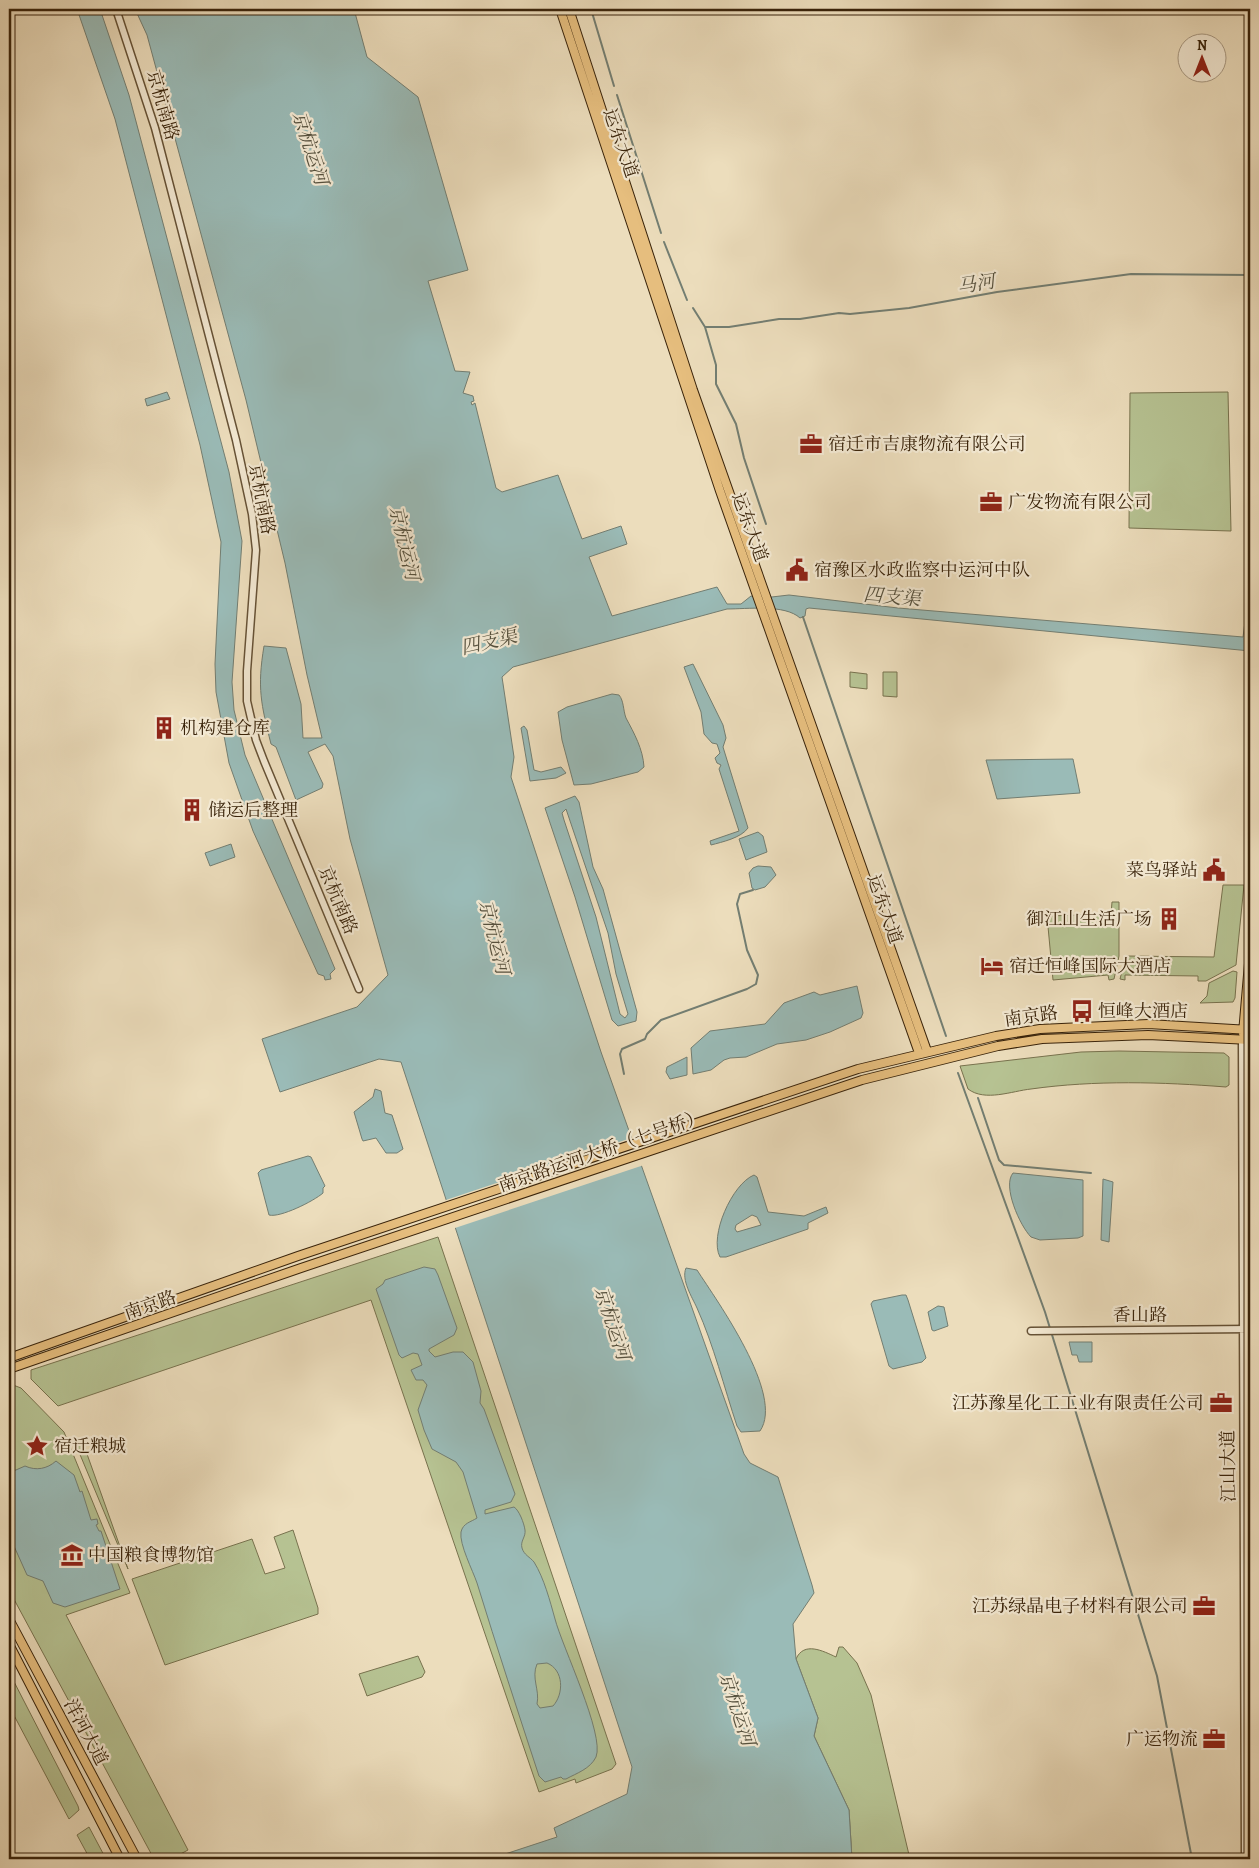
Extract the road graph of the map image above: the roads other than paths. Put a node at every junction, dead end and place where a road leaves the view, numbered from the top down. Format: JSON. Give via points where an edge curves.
{"nodes":[{"id":1,"x":116,"y":9,"type":"edge"},
{"id":2,"x":560,"y":9,"type":"edge"},
{"id":3,"x":569,"y":9,"type":"edge"},
{"id":4,"x":762,"y":596,"type":"junction"},
{"id":5,"x":1250,"y":952,"type":"edge"},
{"id":6,"x":359,"y":989,"type":"dead end"},
{"id":7,"x":1247,"y":1030,"type":"edge"},
{"id":8,"x":1246,"y":1040,"type":"edge"},
{"id":9,"x":923,"y":1052,"type":"junction"},
{"id":10,"x":907,"y":1056,"type":"joint"},
{"id":11,"x":912,"y":1067,"type":"joint"},
{"id":12,"x":298,"y":1256,"type":"joint"},
{"id":13,"x":301,"y":1268,"type":"joint"},
{"id":14,"x":1242,"y":1329,"type":"junction"},
{"id":15,"x":1250,"y":1329,"type":"edge"},
{"id":16,"x":1031,"y":1331,"type":"dead end"},
{"id":17,"x":9,"y":1357,"type":"edge"},
{"id":18,"x":9,"y":1370,"type":"edge"},
{"id":19,"x":9,"y":1619,"type":"edge"},
{"id":20,"x":9,"y":1644,"type":"edge"},
{"id":21,"x":120,"y":1859,"type":"edge"},
{"id":22,"x":137,"y":1859,"type":"edge"},
{"id":23,"x":1245,"y":1859,"type":"edge"}],
"edges":[{"from":1,"to":6,"type":"street","name":"京杭南路","via":[[155,128],[236,440],[252,514],[256,550],[247,701],[252,722],[264,761]]},
{"from":2,"to":4,"type":"main road","name":"运东大道","via":[[693,410]]},
{"from":3,"to":4,"type":"main road","name":"运东大道"},
{"from":4,"to":9,"type":"main road","name":"运东大道"},
{"from":5,"to":7,"type":"main road","name":"江山大道"},
{"from":7,"to":8,"type":"main road","name":"江山大道"},
{"from":7,"to":9,"type":"main road","name":"南京路","via":[[1148,1024],[1071,1026],[996,1036]]},
{"from":8,"to":11,"type":"main road","name":"南京路","via":[[1148,1035],[1070,1036],[998,1046]]},
{"from":8,"to":14,"type":"street","name":"江山大道"},
{"from":9,"to":10,"type":"main road","name":"南京路"},
{"from":10,"to":12,"type":"main road","name":"南京路运河大桥（七号桥）","via":[[820,1080]]},
{"from":11,"to":13,"type":"main road","name":"南京路运河大桥（七号桥）","via":[[827,1090]]},
{"from":12,"to":17,"type":"main road","name":"南京路"},
{"from":13,"to":18,"type":"main road","name":"南京路"},
{"from":14,"to":15,"type":"street","name":"香山路"},
{"from":14,"to":16,"type":"street","name":"香山路"},
{"from":14,"to":23,"type":"street","name":"江山大道"},
{"from":19,"to":22,"type":"main road","name":"洋河大道"},
{"from":20,"to":21,"type":"main road","name":"洋河大道"}]}
